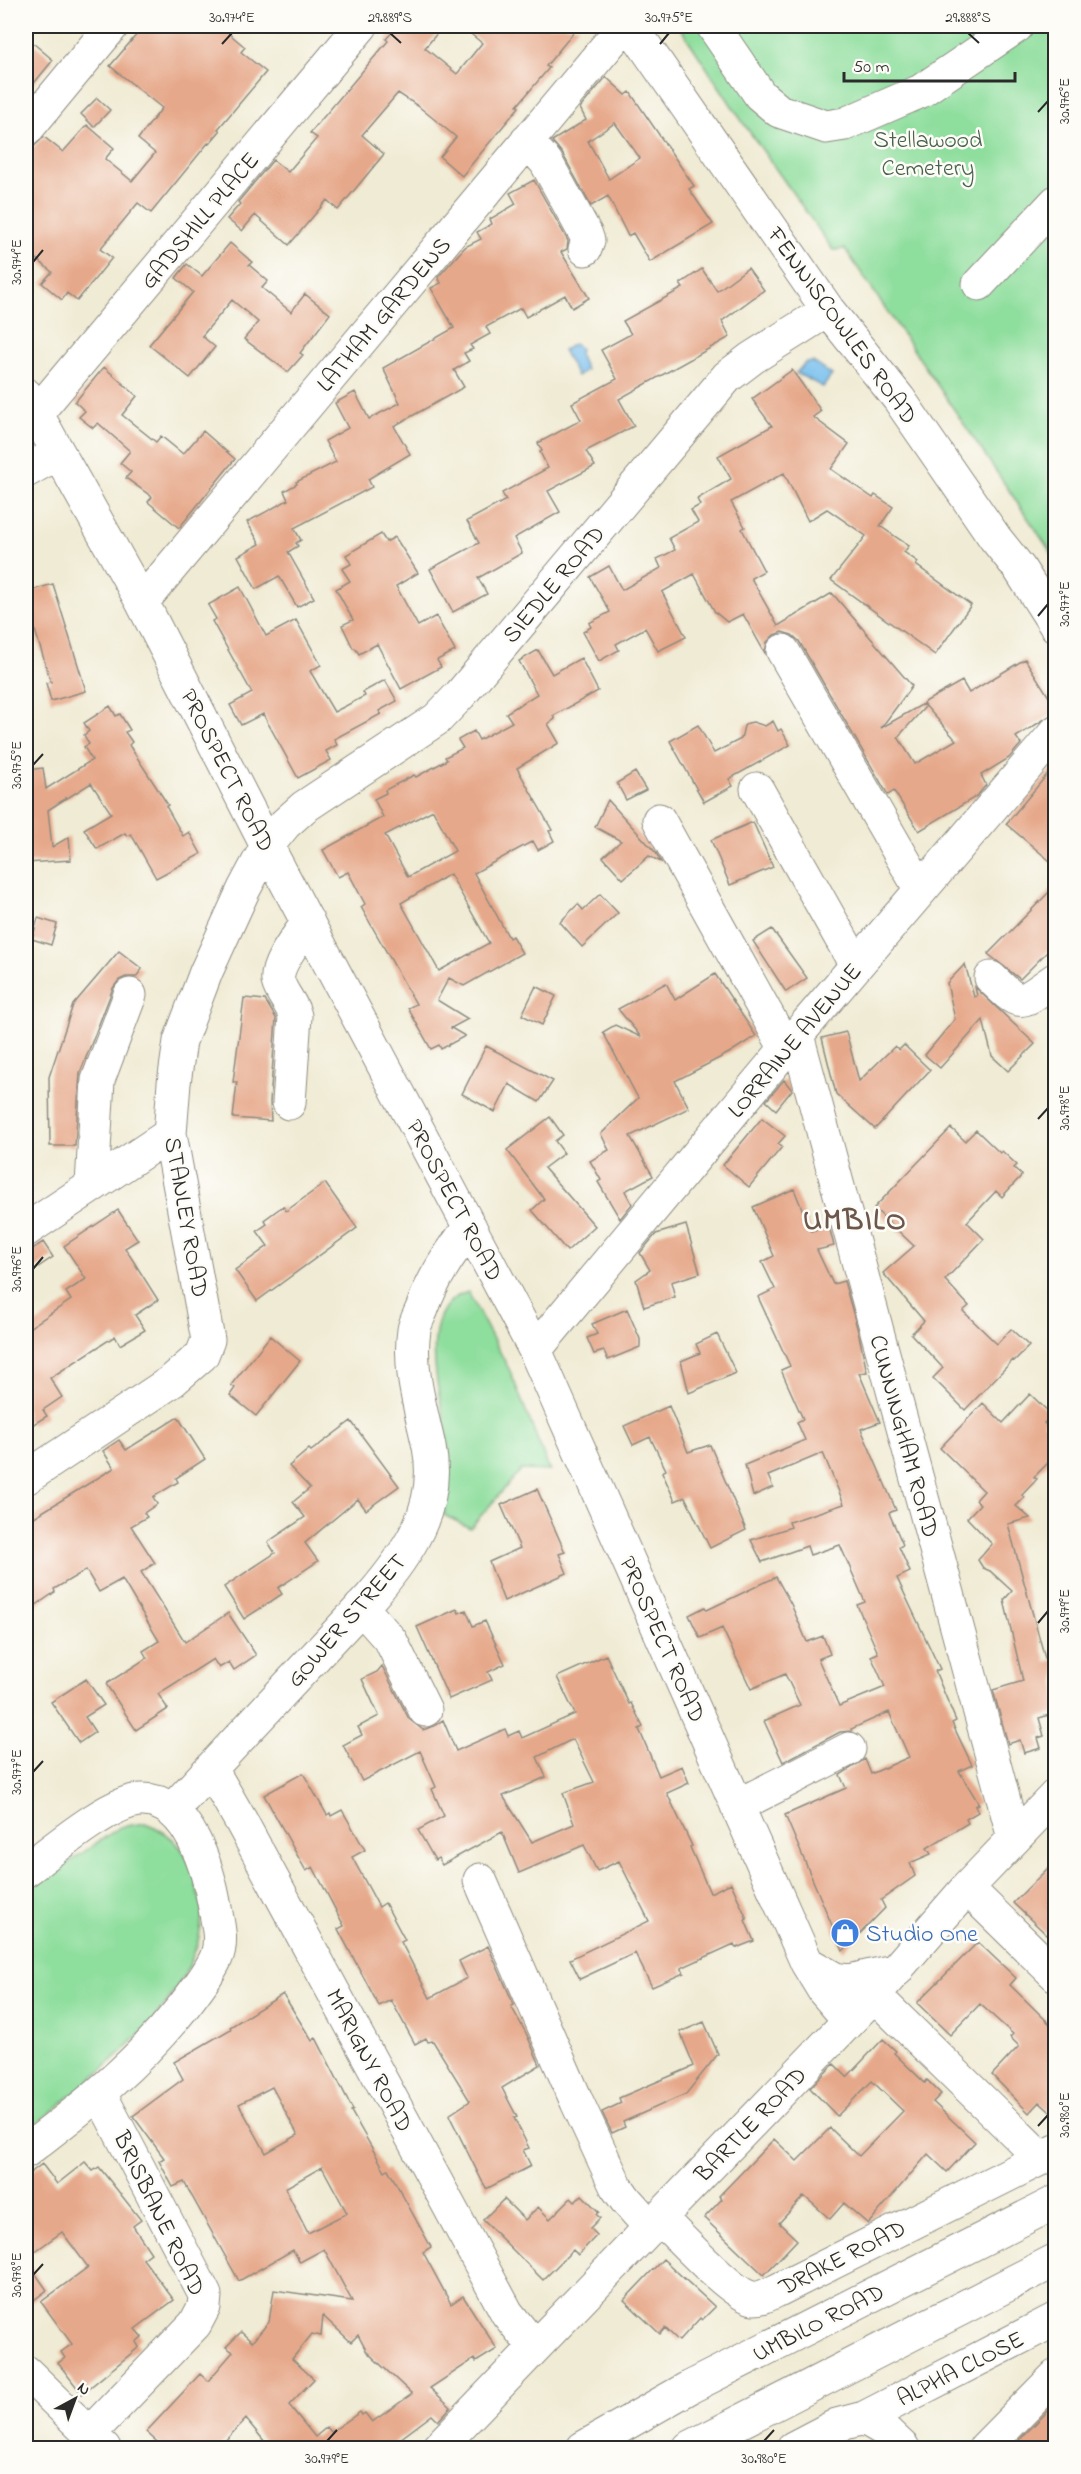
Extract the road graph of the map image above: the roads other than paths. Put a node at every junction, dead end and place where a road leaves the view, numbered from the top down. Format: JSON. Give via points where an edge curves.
{"nodes":[{"id":1,"x":112,"y":26,"type":"edge"},
{"id":2,"x":361,"y":26,"type":"edge"},
{"id":3,"x":624,"y":26,"type":"edge"},
{"id":4,"x":631,"y":26,"type":"edge"},
{"id":5,"x":713,"y":26,"type":"edge"},
{"id":6,"x":1017,"y":26,"type":"edge"},
{"id":7,"x":26,"y":130,"type":"edge"},
{"id":8,"x":527,"y":141,"type":"junction"},
{"id":9,"x":1056,"y":202,"type":"edge"},
{"id":10,"x":585,"y":249,"type":"dead end"},
{"id":11,"x":979,"y":284,"type":"dead end"},
{"id":12,"x":828,"y":310,"type":"junction"},
{"id":13,"x":31,"y":405,"type":"edge"},
{"id":14,"x":58,"y":453,"type":"junction"},
{"id":15,"x":26,"y":471,"type":"edge"},
{"id":16,"x":142,"y":602,"type":"junction"},
{"id":17,"x":1056,"y":626,"type":"edge"},
{"id":18,"x":783,"y":651,"type":"dead end"},
{"id":19,"x":1056,"y":732,"type":"edge"},
{"id":20,"x":757,"y":789,"type":"dead end"},
{"id":21,"x":659,"y":820,"type":"dead end"},
{"id":22,"x":267,"y":846,"type":"junction"},
{"id":23,"x":921,"y":890,"type":"junction"},
{"id":24,"x":308,"y":922,"type":"junction"},
{"id":25,"x":856,"y":965,"type":"junction"},
{"id":26,"x":991,"y":978,"type":"dead end"},
{"id":27,"x":1056,"y":979,"type":"edge"},
{"id":28,"x":130,"y":995,"type":"dead end"},
{"id":29,"x":792,"y":1042,"type":"junction"},
{"id":30,"x":289,"y":1103,"type":"dead end"},
{"id":31,"x":170,"y":1134,"type":"junction"},
{"id":32,"x":92,"y":1185,"type":"junction"},
{"id":33,"x":470,"y":1227,"type":"junction"},
{"id":34,"x":26,"y":1230,"type":"edge"},
{"id":35,"x":535,"y":1350,"type":"junction"},
{"id":36,"x":26,"y":1478,"type":"edge"},
{"id":37,"x":361,"y":1607,"type":"junction"},
{"id":38,"x":425,"y":1710,"type":"dead end"},
{"id":39,"x":849,"y":1749,"type":"dead end"},
{"id":40,"x":211,"y":1769,"type":"junction"},
{"id":41,"x":1056,"y":1795,"type":"edge"},
{"id":42,"x":737,"y":1806,"type":"junction"},
{"id":43,"x":172,"y":1810,"type":"junction"},
{"id":44,"x":1014,"y":1838,"type":"junction"},
{"id":45,"x":26,"y":1870,"type":"edge"},
{"id":46,"x":480,"y":1880,"type":"dead end"},
{"id":47,"x":967,"y":1888,"type":"junction"},
{"id":48,"x":807,"y":1963,"type":"junction"},
{"id":49,"x":897,"y":1970,"type":"junction"},
{"id":50,"x":1056,"y":1976,"type":"edge"},
{"id":51,"x":874,"y":1995,"type":"junction"},
{"id":52,"x":849,"y":2020,"type":"junction"},
{"id":53,"x":100,"y":2094,"type":"junction"},
{"id":54,"x":26,"y":2151,"type":"edge"},
{"id":55,"x":1048,"y":2155,"type":"edge"},
{"id":56,"x":1056,"y":2202,"type":"edge"},
{"id":57,"x":656,"y":2223,"type":"junction"},
{"id":58,"x":1056,"y":2260,"type":"edge"},
{"id":59,"x":1056,"y":2319,"type":"edge"},
{"id":60,"x":537,"y":2345,"type":"junction"},
{"id":61,"x":26,"y":2372,"type":"edge"},
{"id":62,"x":1056,"y":2376,"type":"edge"},
{"id":63,"x":996,"y":2407,"type":"dead end"},
{"id":64,"x":864,"y":2418,"type":"junction"},
{"id":65,"x":97,"y":2441,"type":"edge"},
{"id":66,"x":438,"y":2448,"type":"edge"},
{"id":67,"x":583,"y":2448,"type":"edge"},
{"id":68,"x":689,"y":2448,"type":"edge"},
{"id":69,"x":793,"y":2448,"type":"edge"},
{"id":70,"x":903,"y":2448,"type":"edge"},
{"id":71,"x":958,"y":2448,"type":"edge"},
{"id":72,"x":985,"y":2448,"type":"edge"}],
"edges":[{"from":1,"to":7,"type":"street"},
{"from":2,"to":13,"type":"street","name":"GADSHILL PLACE"},
{"from":3,"to":8,"type":"street","name":"LATHAM GARDENS"},
{"from":4,"to":12,"type":"street","name":"FENNISCOWLES ROAD"},
{"from":5,"to":6,"type":"street","via":[[760,95],[779,111],[826,127],[845,124],[921,91]]},
{"from":8,"to":10,"type":"street","via":[[546,162],[576,215],[588,242]]},
{"from":8,"to":16,"type":"street","name":"LATHAM GARDENS"},
{"from":9,"to":11,"type":"street"},
{"from":12,"to":17,"type":"street","name":"FENNISCOWLES ROAD","via":[[899,399]]},
{"from":12,"to":22,"type":"street","name":"SIEDLE ROAD","via":[[727,377],[437,718],[304,807]]},
{"from":13,"to":14,"type":"street","name":"PROSPECT ROAD"},
{"from":14,"to":15,"type":"street"},
{"from":14,"to":16,"type":"street","name":"PROSPECT ROAD"},
{"from":16,"to":22,"type":"street","name":"PROSPECT ROAD"},
{"from":18,"to":23,"type":"street"},
{"from":19,"to":23,"type":"street","name":"LORRAINE AVENUE"},
{"from":20,"to":25,"type":"street"},
{"from":21,"to":29,"type":"street","name":"CUNNINGHAM ROAD"},
{"from":22,"to":24,"type":"street","name":"PROSPECT ROAD"},
{"from":22,"to":31,"type":"street","name":"STANLEY ROAD","via":[[206,972],[180,1041]]},
{"from":23,"to":25,"type":"street","name":"LORRAINE AVENUE"},
{"from":24,"to":30,"type":"street","via":[[283,960],[278,981],[295,1016]]},
{"from":24,"to":33,"type":"street","name":"PROSPECT ROAD"},
{"from":25,"to":29,"type":"street","name":"LORRAINE AVENUE"},
{"from":26,"to":27,"type":"street","via":[[1013,1000],[1019,1001]]},
{"from":28,"to":32,"type":"street","via":[[98,1080]]},
{"from":29,"to":35,"type":"street","name":"LORRAINE AVENUE"},
{"from":29,"to":44,"type":"street","name":"CUNNINGHAM ROAD"},
{"from":31,"to":32,"type":"street"},
{"from":31,"to":36,"type":"street","name":"STANLEY ROAD","via":[[208,1340],[202,1355],[145,1400]]},
{"from":32,"to":34,"type":"street"},
{"from":33,"to":35,"type":"street","name":"PROSPECT ROAD"},
{"from":33,"to":37,"type":"street","name":"GOWER STREET","via":[[431,1283],[414,1329],[418,1404],[432,1474],[425,1516],[400,1561]]},
{"from":35,"to":42,"type":"street","name":"PROSPECT ROAD"},
{"from":37,"to":38,"type":"street","via":[[391,1641]]},
{"from":37,"to":40,"type":"street","name":"GOWER STREET"},
{"from":39,"to":42,"type":"street"},
{"from":40,"to":43,"type":"street","name":"GOWER STREET"},
{"from":40,"to":60,"type":"street","name":"MARIGNY ROAD","via":[[507,2313]]},
{"from":41,"to":44,"type":"street","name":"BARTLE ROAD"},
{"from":42,"to":48,"type":"street","name":"PROSPECT ROAD"},
{"from":43,"to":45,"type":"street","via":[[141,1800],[119,1805]]},
{"from":43,"to":53,"type":"street","via":[[189,1832],[207,1871],[219,1935],[218,1954],[203,1981],[156,2040]]},
{"from":44,"to":47,"type":"street","name":"BARTLE ROAD"},
{"from":46,"to":57,"type":"street","via":[[616,2186],[626,2200]]},
{"from":47,"to":49,"type":"street","name":"BARTLE ROAD"},
{"from":47,"to":50,"type":"street"},
{"from":48,"to":49,"type":"street","via":[[849,1981]]},
{"from":48,"to":52,"type":"street","name":"PROSPECT ROAD"},
{"from":49,"to":51,"type":"street","name":"BARTLE ROAD"},
{"from":51,"to":52,"type":"street","name":"BARTLE ROAD"},
{"from":51,"to":55,"type":"street"},
{"from":52,"to":57,"type":"street","name":"BARTLE ROAD"},
{"from":53,"to":54,"type":"street"},
{"from":53,"to":65,"type":"street","name":"BRISBANE ROAD","via":[[205,2295],[195,2324]]},
{"from":55,"to":57,"type":"street","name":"DRAKE ROAD","via":[[758,2298],[731,2286]]},
{"from":56,"to":67,"type":"street","name":"UMBILO ROAD","via":[[690,2387]]},
{"from":57,"to":60,"type":"street","name":"BARTLE ROAD"},
{"from":58,"to":68,"type":"street"},
{"from":59,"to":64,"type":"street","name":"ALPHA CLOSE"},
{"from":60,"to":66,"type":"street","name":"BARTLE ROAD"},
{"from":61,"to":65,"type":"street"},
{"from":62,"to":72,"type":"street"},
{"from":63,"to":71,"type":"street"},
{"from":64,"to":69,"type":"street","name":"ALPHA CLOSE","via":[[837,2425]]},
{"from":64,"to":70,"type":"street"}]}
